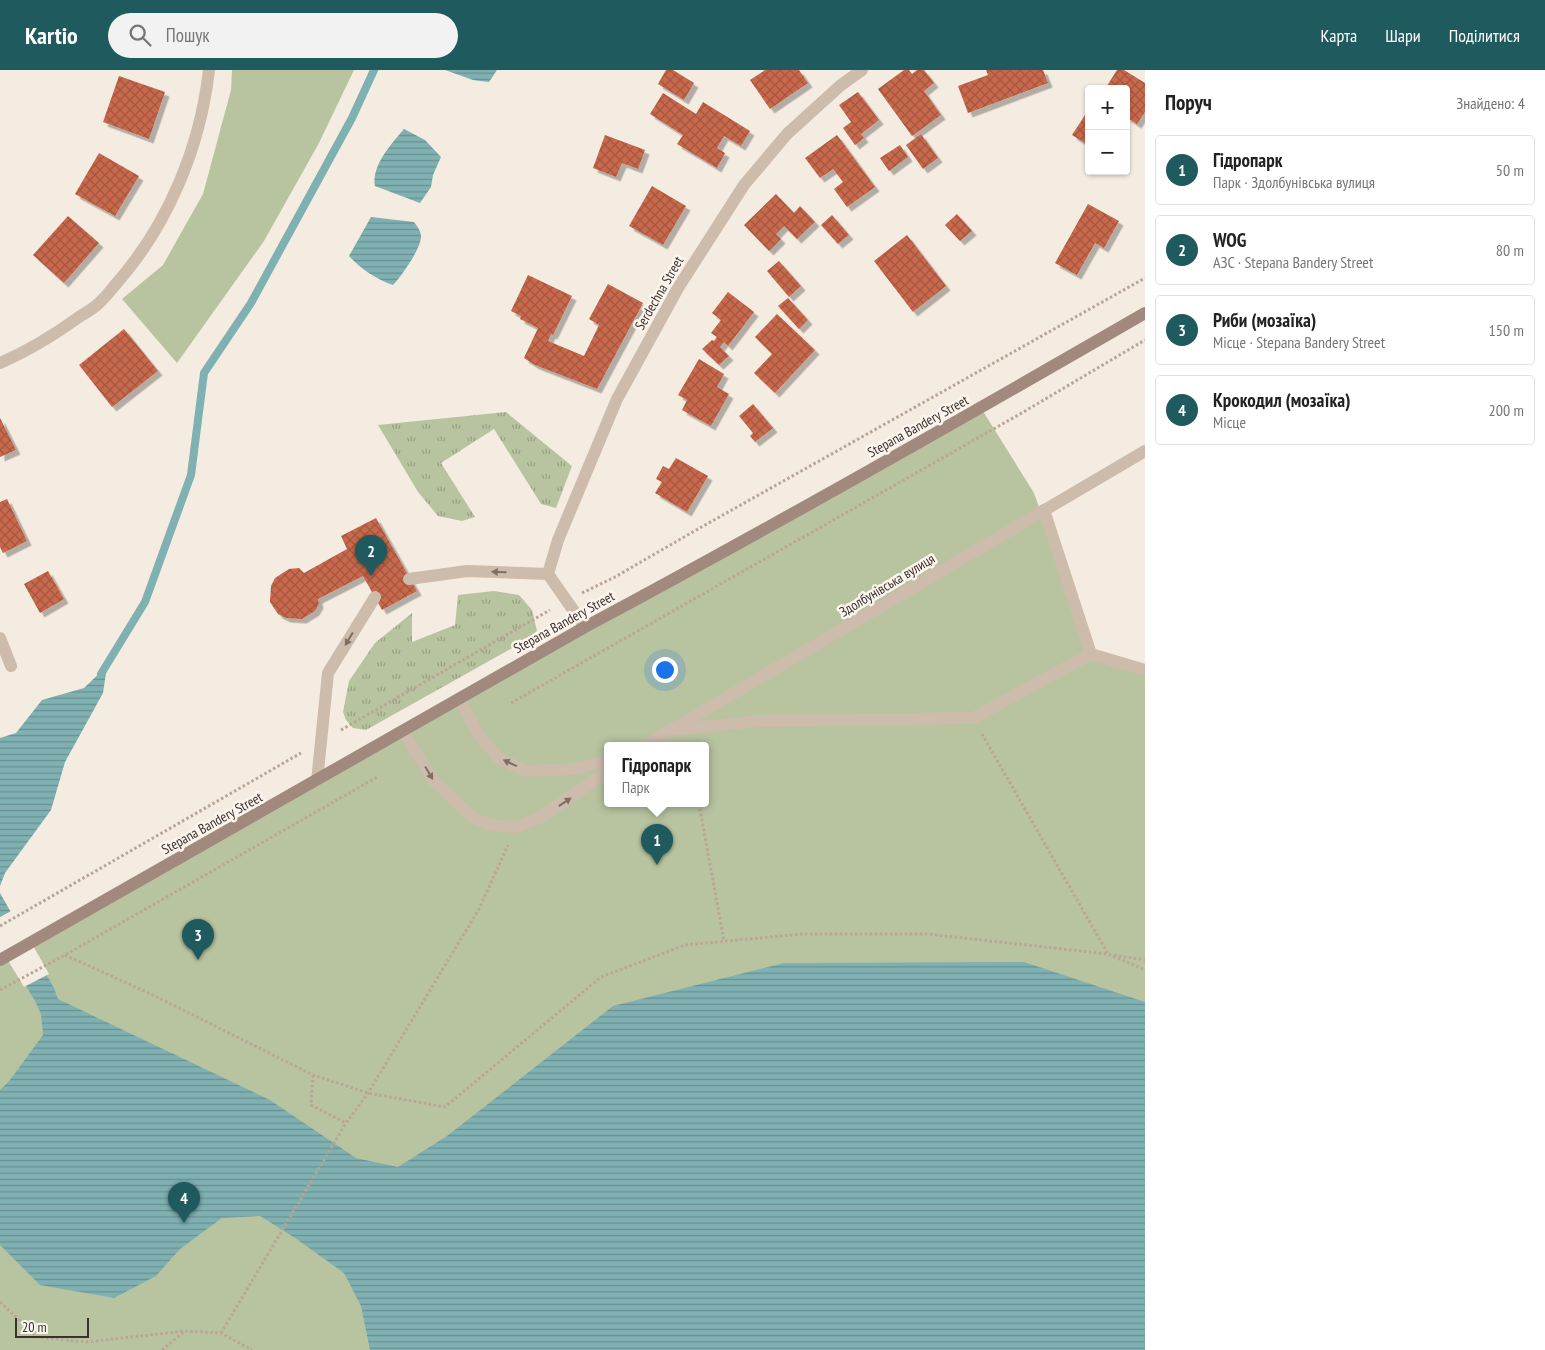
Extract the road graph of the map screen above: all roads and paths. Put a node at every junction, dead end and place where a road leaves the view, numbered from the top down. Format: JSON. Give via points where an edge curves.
{"nodes":[{"id":1,"x":209,"y":70,"type":"edge"},
{"id":2,"x":862,"y":70,"type":"edge"},
{"id":3,"x":1145,"y":278,"type":"edge"},
{"id":4,"x":1145,"y":314,"type":"edge"},
{"id":5,"x":1145,"y":340,"type":"edge"},
{"id":6,"x":0,"y":363,"type":"edge"},
{"id":7,"x":1145,"y":451,"type":"edge"},
{"id":8,"x":1044,"y":510,"type":"junction"},
{"id":9,"x":548,"y":574,"type":"junction"},
{"id":10,"x":409,"y":579,"type":"dead end"},
{"id":11,"x":375,"y":597,"type":"dead end"},
{"id":12,"x":566,"y":600,"type":"junction"},
{"id":13,"x":585,"y":627,"type":"junction"},
{"id":14,"x":0,"y":638,"type":"edge"},
{"id":15,"x":1091,"y":654,"type":"junction"},
{"id":16,"x":11,"y":666,"type":"dead end"},
{"id":17,"x":1145,"y":670,"type":"edge"},
{"id":18,"x":459,"y":700,"type":"junction"},
{"id":19,"x":511,"y":703,"type":"dead end"},
{"id":20,"x":973,"y":718,"type":"junction"},
{"id":21,"x":671,"y":730,"type":"junction"},
{"id":22,"x":404,"y":732,"type":"junction"},
{"id":23,"x":321,"y":741,"type":"junction"},
{"id":24,"x":651,"y":742,"type":"edge"},
{"id":25,"x":604,"y":761,"type":"edge"},
{"id":26,"x":604,"y":774,"type":"edge"},
{"id":27,"x":379,"y":776,"type":"dead end"},
{"id":28,"x":317,"y":781,"type":"junction"},
{"id":29,"x":700,"y":807,"type":"edge"},
{"id":30,"x":516,"y":827,"type":"junction"},
{"id":31,"x":0,"y":926,"type":"edge"},
{"id":32,"x":724,"y":941,"type":"junction"},
{"id":33,"x":1108,"y":954,"type":"junction"},
{"id":34,"x":65,"y":955,"type":"junction"},
{"id":35,"x":0,"y":960,"type":"edge"},
{"id":36,"x":1145,"y":960,"type":"edge"},
{"id":37,"x":1145,"y":970,"type":"edge"},
{"id":38,"x":0,"y":990,"type":"edge"},
{"id":39,"x":313,"y":1075,"type":"junction"},
{"id":40,"x":368,"y":1094,"type":"junction"},
{"id":41,"x":346,"y":1123,"type":"junction"},
{"id":42,"x":0,"y":1302,"type":"edge"},
{"id":43,"x":185,"y":1331,"type":"junction"},
{"id":44,"x":221,"y":1333,"type":"junction"},
{"id":45,"x":162,"y":1350,"type":"edge"},
{"id":46,"x":252,"y":1350,"type":"edge"}],
"edges":[{"from":1,"to":6,"type":"street","via":[[205,103],[193,148],[159,224],[134,263],[98,304],[58,332]]},
{"from":2,"to":9,"type":"street","name":"Serdechna Street","via":[[787,134],[744,185],[678,288],[616,399],[558,540]]},
{"from":3,"to":12,"type":"path","via":[[615,577]]},
{"from":4,"to":13,"type":"main road","name":"Stepana Bandery Street"},
{"from":5,"to":19,"type":"path"},
{"from":7,"to":8,"type":"street","name":"Здолбунівська вулиця"},
{"from":8,"to":15,"type":"street"},
{"from":8,"to":21,"type":"street","name":"Здолбунівська вулиця"},
{"from":9,"to":10,"type":"street","one_way":true,"via":[[467,571]]},
{"from":9,"to":12,"type":"street"},
{"from":11,"to":23,"type":"street","one_way":true,"via":[[328,673]]},
{"from":12,"to":13,"type":"street"},
{"from":12,"to":23,"type":"path"},
{"from":13,"to":18,"type":"main road","name":"Stepana Bandery Street"},
{"from":14,"to":16,"type":"street"},
{"from":15,"to":17,"type":"street"},
{"from":15,"to":20,"type":"street"},
{"from":18,"to":22,"type":"main road","name":"Stepana Bandery Street"},
{"from":25,"to":18,"type":"street","one_way":true,"via":[[574,769],[526,771],[498,758],[479,735]]},
{"from":20,"to":21,"type":"street","via":[[758,721]]},
{"from":20,"to":33,"type":"path"},
{"from":21,"to":24,"type":"street","name":"Здолбунівська вулиця"},
{"from":22,"to":28,"type":"main road","name":"Stepana Bandery Street"},
{"from":22,"to":30,"type":"street","one_way":true,"via":[[434,781],[472,817],[491,825]]},
{"from":23,"to":28,"type":"street"},
{"from":23,"to":31,"type":"path"},
{"from":30,"to":26,"type":"street","one_way":true,"via":[[541,817]]},
{"from":27,"to":34,"type":"path"},
{"from":28,"to":35,"type":"main road","name":"Stepana Bandery Street"},
{"from":29,"to":32,"type":"path"},
{"from":30,"to":40,"type":"path","via":[[479,909]]},
{"from":32,"to":33,"type":"path","via":[[802,934],[927,934]]},
{"from":32,"to":40,"type":"path","via":[[685,945],[602,977],[445,1106]]},
{"from":33,"to":36,"type":"path"},
{"from":33,"to":37,"type":"path"},
{"from":34,"to":38,"type":"path"},
{"from":34,"to":39,"type":"path"},
{"from":39,"to":40,"type":"path"},
{"from":39,"to":41,"type":"path","via":[[311,1105]]},
{"from":40,"to":41,"type":"path"},
{"from":41,"to":44,"type":"path"},
{"from":42,"to":43,"type":"path","via":[[37,1337],[87,1342]]},
{"from":43,"to":44,"type":"path"},
{"from":43,"to":45,"type":"path"},
{"from":44,"to":46,"type":"path"}]}
